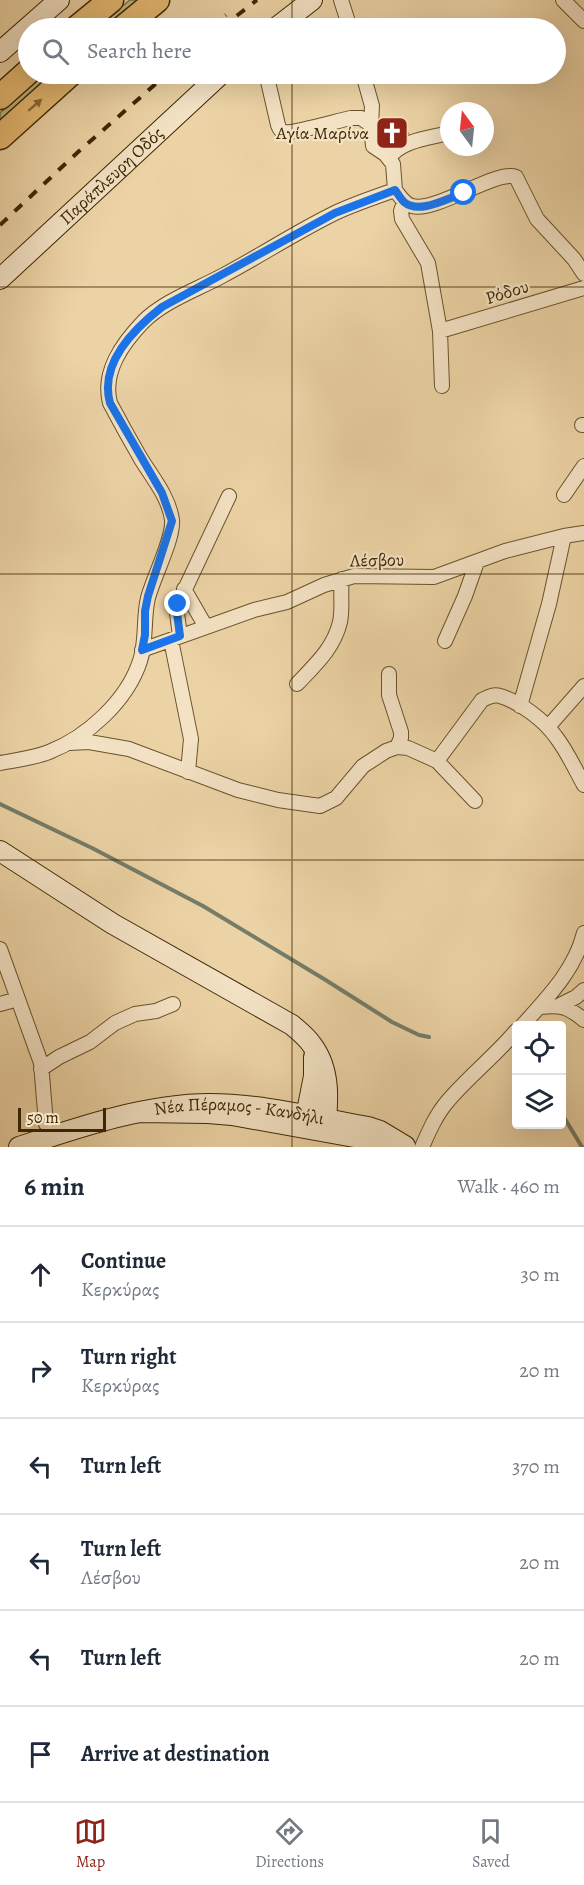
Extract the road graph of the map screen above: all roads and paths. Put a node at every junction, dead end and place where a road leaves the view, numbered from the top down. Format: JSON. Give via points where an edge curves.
{"nodes":[{"id":1,"x":59,"y":0,"type":"edge"},
{"id":2,"x":111,"y":0,"type":"edge"},
{"id":3,"x":157,"y":0,"type":"edge"},
{"id":4,"x":312,"y":0,"type":"edge"},
{"id":5,"x":342,"y":0,"type":"edge"},
{"id":6,"x":563,"y":0,"type":"edge"},
{"id":7,"x":38,"y":18,"type":"edge"},
{"id":8,"x":89,"y":18,"type":"edge"},
{"id":9,"x":135,"y":18,"type":"edge"},
{"id":10,"x":289,"y":18,"type":"edge"},
{"id":11,"x":347,"y":18,"type":"edge"},
{"id":12,"x":584,"y":21,"type":"edge"},
{"id":13,"x":18,"y":35,"type":"edge"},
{"id":14,"x":0,"y":51,"type":"edge"},
{"id":15,"x":18,"y":81,"type":"edge"},
{"id":16,"x":59,"y":84,"type":"edge"},
{"id":17,"x":210,"y":84,"type":"edge"},
{"id":18,"x":269,"y":84,"type":"edge"},
{"id":19,"x":366,"y":84,"type":"edge"},
{"id":20,"x":0,"y":97,"type":"edge"},
{"id":21,"x":371,"y":125,"type":"junction"},
{"id":22,"x":440,"y":135,"type":"edge"},
{"id":23,"x":0,"y":136,"type":"edge"},
{"id":24,"x":389,"y":158,"type":"junction"},
{"id":25,"x":395,"y":190,"type":"junction"},
{"id":26,"x":404,"y":202,"type":"junction"},
{"id":27,"x":584,"y":274,"type":"edge"},
{"id":28,"x":0,"y":279,"type":"edge"},
{"id":29,"x":584,"y":288,"type":"edge"},
{"id":30,"x":440,"y":331,"type":"junction"},
{"id":31,"x":442,"y":386,"type":"dead end"},
{"id":32,"x":584,"y":466,"type":"edge"},
{"id":33,"x":564,"y":495,"type":"dead end"},
{"id":34,"x":229,"y":496,"type":"dead end"},
{"id":35,"x":584,"y":533,"type":"edge"},
{"id":36,"x":564,"y":536,"type":"junction"},
{"id":37,"x":477,"y":562,"type":"junction"},
{"id":38,"x":342,"y":579,"type":"junction"},
{"id":39,"x":184,"y":589,"type":"junction"},
{"id":40,"x":206,"y":627,"type":"junction"},
{"id":41,"x":176,"y":638,"type":"junction"},
{"id":42,"x":445,"y":641,"type":"dead end"},
{"id":43,"x":142,"y":650,"type":"junction"},
{"id":44,"x":389,"y":674,"type":"dead end"},
{"id":45,"x":297,"y":684,"type":"dead end"},
{"id":46,"x":584,"y":686,"type":"edge"},
{"id":47,"x":520,"y":706,"type":"junction"},
{"id":48,"x":548,"y":727,"type":"junction"},
{"id":49,"x":66,"y":744,"type":"junction"},
{"id":50,"x":397,"y":747,"type":"junction"},
{"id":51,"x":437,"y":760,"type":"junction"},
{"id":52,"x":0,"y":763,"type":"edge"},
{"id":53,"x":188,"y":772,"type":"junction"},
{"id":54,"x":584,"y":785,"type":"edge"},
{"id":55,"x":475,"y":801,"type":"dead end"},
{"id":56,"x":0,"y":851,"type":"edge"},
{"id":57,"x":584,"y":933,"type":"edge"},
{"id":58,"x":579,"y":948,"type":"junction"},
{"id":59,"x":0,"y":949,"type":"edge"},
{"id":60,"x":584,"y":962,"type":"edge"},
{"id":61,"x":584,"y":990,"type":"edge"},
{"id":62,"x":18,"y":999,"type":"junction"},
{"id":63,"x":0,"y":1004,"type":"edge"},
{"id":64,"x":173,"y":1004,"type":"dead end"},
{"id":65,"x":560,"y":1005,"type":"junction"},
{"id":66,"x":540,"y":1007,"type":"junction"},
{"id":67,"x":584,"y":1020,"type":"edge"},
{"id":68,"x":527,"y":1021,"type":"edge"},
{"id":69,"x":512,"y":1036,"type":"edge"},
{"id":70,"x":313,"y":1046,"type":"junction"},
{"id":71,"x":42,"y":1069,"type":"junction"},
{"id":72,"x":305,"y":1122,"type":"junction"},
{"id":73,"x":46,"y":1124,"type":"dead end"},
{"id":74,"x":325,"y":1125,"type":"junction"},
{"id":75,"x":20,"y":1147,"type":"edge"},
{"id":76,"x":412,"y":1147,"type":"edge"}],
"edges":[{"from":1,"to":7,"type":"street"},
{"from":2,"to":8,"type":"highway"},
{"from":3,"to":9,"type":"highway"},
{"from":4,"to":10,"type":"street"},
{"from":5,"to":11,"type":"street"},
{"from":6,"to":12,"type":"street"},
{"from":13,"to":14,"type":"street"},
{"from":15,"to":20,"type":"highway"},
{"from":23,"to":16,"type":"highway","one_way":true},
{"from":17,"to":28,"type":"street","name":"Παράπλευρη Οδός"},
{"from":18,"to":21,"type":"street","via":[[281,131],[351,118],[361,118]]},
{"from":19,"to":21,"type":"street","via":[[372,106]]},
{"from":21,"to":24,"type":"street","via":[[373,146]]},
{"from":22,"to":24,"type":"street","via":[[402,146]]},
{"from":24,"to":25,"type":"street"},
{"from":25,"to":26,"type":"street"},
{"from":25,"to":43,"type":"street","via":[[335,213],[162,307],[144,321],[115,358],[108,377],[110,403],[162,493],[172,521],[148,596]]},
{"from":26,"to":27,"type":"street","via":[[421,207],[504,175],[516,177],[537,219]]},
{"from":26,"to":30,"type":"street","via":[[402,219],[428,263]]},
{"from":29,"to":30,"type":"street","name":"Ρόδου"},
{"from":30,"to":31,"type":"street"},
{"from":32,"to":33,"type":"street"},
{"from":34,"to":39,"type":"street"},
{"from":35,"to":36,"type":"street","name":"Λέσβου"},
{"from":36,"to":37,"type":"street","name":"Λέσβου"},
{"from":36,"to":47,"type":"street"},
{"from":37,"to":38,"type":"street","name":"Λέσβου","via":[[434,577],[388,578],[369,574]]},
{"from":37,"to":42,"type":"street"},
{"from":38,"to":40,"type":"street","name":"Λέσβου","via":[[287,602]]},
{"from":38,"to":45,"type":"street","via":[[340,621],[334,638],[323,657]]},
{"from":39,"to":40,"type":"street"},
{"from":39,"to":41,"type":"street","via":[[177,613]]},
{"from":40,"to":41,"type":"street","name":"Λέσβου"},
{"from":41,"to":43,"type":"street","name":"Λέσβου"},
{"from":41,"to":53,"type":"street","via":[[190,739]]},
{"from":43,"to":49,"type":"street","via":[[120,697],[88,729]]},
{"from":44,"to":50,"type":"street","via":[[389,695],[401,732]]},
{"from":46,"to":48,"type":"street"},
{"from":47,"to":48,"type":"street"},
{"from":47,"to":51,"type":"street","via":[[499,696],[482,700]]},
{"from":48,"to":54,"type":"street"},
{"from":49,"to":52,"type":"street","via":[[47,753]]},
{"from":49,"to":53,"type":"street","via":[[89,742],[118,747]]},
{"from":50,"to":51,"type":"street"},
{"from":50,"to":53,"type":"street","via":[[363,766],[336,798],[320,806],[259,796]]},
{"from":51,"to":55,"type":"street"},
{"from":56,"to":70,"type":"street","via":[[113,924],[292,1024]]},
{"from":57,"to":58,"type":"street"},
{"from":58,"to":60,"type":"street"},
{"from":58,"to":66,"type":"street"},
{"from":59,"to":62,"type":"street"},
{"from":61,"to":65,"type":"street"},
{"from":62,"to":63,"type":"street"},
{"from":62,"to":71,"type":"street"},
{"from":64,"to":71,"type":"street","via":[[115,1023]]},
{"from":65,"to":66,"type":"street"},
{"from":65,"to":67,"type":"street"},
{"from":66,"to":68,"type":"street"},
{"from":69,"to":76,"type":"street","via":[[446,1103]]},
{"from":70,"to":72,"type":"street","via":[[314,1076]]},
{"from":70,"to":74,"type":"street","via":[[327,1083]]},
{"from":71,"to":73,"type":"street"},
{"from":72,"to":74,"type":"street","name":"Νέα Πέραμος - Κανδήλι"},
{"from":72,"to":75,"type":"street","name":"Νέα Πέραμος - Κανδήλι","via":[[234,1104],[208,1104],[140,1112]]},
{"from":74,"to":76,"type":"street","name":"Νέα Πέραμος - Κανδήλι"}]}
